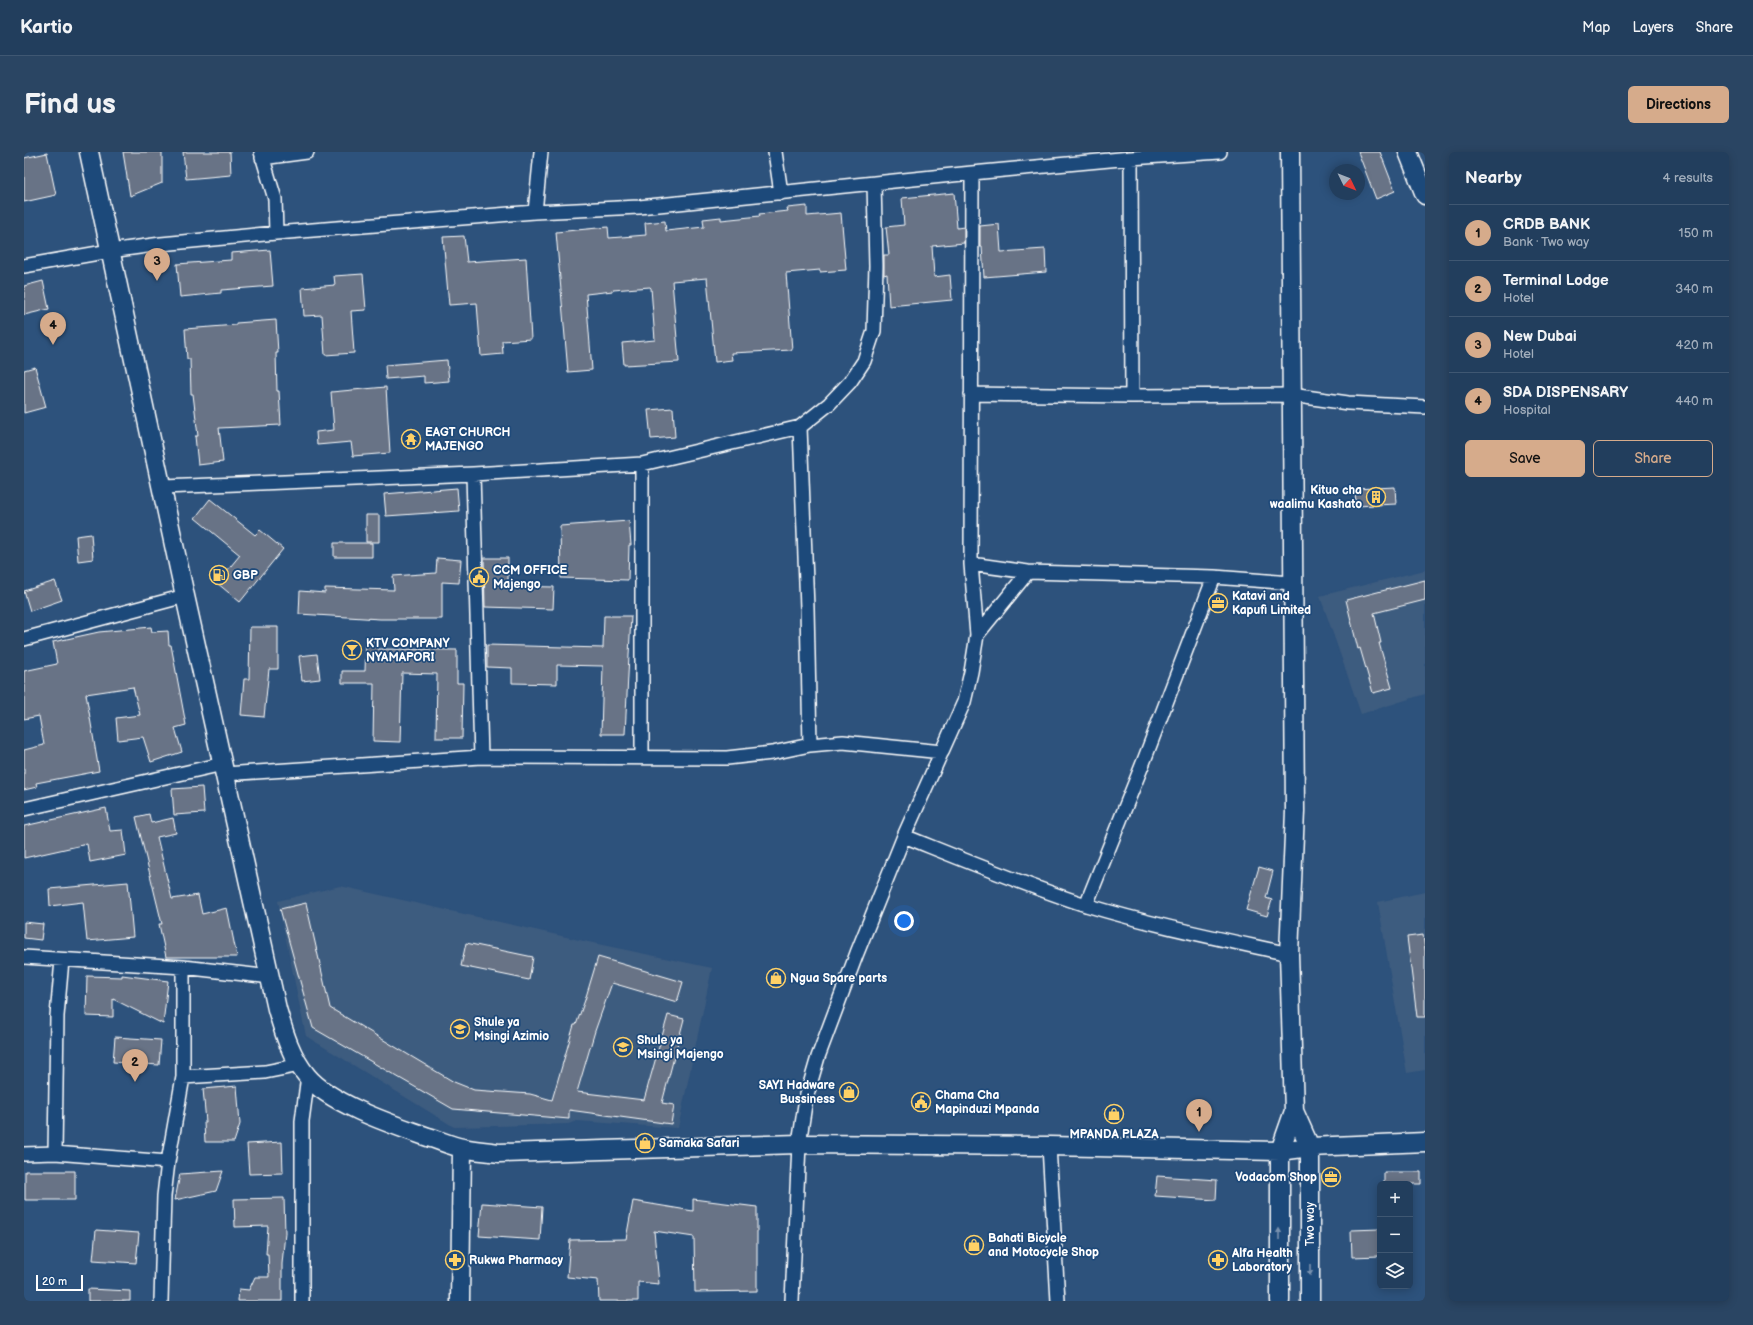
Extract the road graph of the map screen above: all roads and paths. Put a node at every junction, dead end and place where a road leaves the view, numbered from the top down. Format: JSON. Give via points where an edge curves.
{"nodes":[{"id":1,"x":89,"y":152,"type":"edge"},
{"id":2,"x":307,"y":152,"type":"edge"},
{"id":3,"x":541,"y":152,"type":"edge"},
{"id":4,"x":775,"y":152,"type":"edge"},
{"id":5,"x":1220,"y":152,"type":"edge"},
{"id":6,"x":1290,"y":152,"type":"edge"},
{"id":7,"x":1408,"y":152,"type":"edge"},
{"id":8,"x":262,"y":155,"type":"edge"},
{"id":9,"x":1131,"y":158,"type":"junction"},
{"id":10,"x":972,"y":173,"type":"junction"},
{"id":11,"x":874,"y":184,"type":"junction"},
{"id":12,"x":781,"y":193,"type":"junction"},
{"id":13,"x":1425,"y":195,"type":"edge"},
{"id":14,"x":535,"y":212,"type":"junction"},
{"id":15,"x":276,"y":233,"type":"junction"},
{"id":16,"x":110,"y":251,"type":"junction"},
{"id":17,"x":24,"y":266,"type":"edge"},
{"id":18,"x":971,"y":394,"type":"junction"},
{"id":19,"x":1291,"y":395,"type":"junction"},
{"id":20,"x":1132,"y":396,"type":"junction"},
{"id":21,"x":1425,"y":407,"type":"edge"},
{"id":22,"x":800,"y":426,"type":"junction"},
{"id":23,"x":642,"y":464,"type":"junction"},
{"id":24,"x":474,"y":474,"type":"junction"},
{"id":25,"x":163,"y":487,"type":"junction"},
{"id":26,"x":971,"y":564,"type":"junction"},
{"id":27,"x":1028,"y":572,"type":"junction"},
{"id":28,"x":1214,"y":577,"type":"junction"},
{"id":29,"x":1292,"y":583,"type":"junction"},
{"id":30,"x":185,"y":596,"type":"junction"},
{"id":31,"x":977,"y":635,"type":"junction"},
{"id":32,"x":24,"y":639,"type":"edge"},
{"id":33,"x":810,"y":745,"type":"junction"},
{"id":34,"x":942,"y":752,"type":"junction"},
{"id":35,"x":481,"y":757,"type":"junction"},
{"id":36,"x":642,"y":758,"type":"junction"},
{"id":37,"x":224,"y":769,"type":"junction"},
{"id":38,"x":24,"y":809,"type":"edge"},
{"id":39,"x":904,"y":836,"type":"junction"},
{"id":40,"x":1086,"y":904,"type":"junction"},
{"id":41,"x":1289,"y":954,"type":"junction"},
{"id":42,"x":24,"y":957,"type":"edge"},
{"id":43,"x":62,"y":960,"type":"junction"},
{"id":44,"x":183,"y":967,"type":"junction"},
{"id":45,"x":271,"y":977,"type":"junction"},
{"id":46,"x":304,"y":1071,"type":"junction"},
{"id":47,"x":183,"y":1077,"type":"junction"},
{"id":48,"x":1294,"y":1111,"type":"junction"},
{"id":49,"x":1425,"y":1142,"type":"edge"},
{"id":50,"x":799,"y":1144,"type":"junction"},
{"id":51,"x":1050,"y":1146,"type":"junction"},
{"id":52,"x":1310,"y":1147,"type":"junction"},
{"id":53,"x":462,"y":1148,"type":"junction"},
{"id":54,"x":1280,"y":1151,"type":"junction"},
{"id":55,"x":55,"y":1153,"type":"junction"},
{"id":56,"x":24,"y":1154,"type":"edge"},
{"id":57,"x":168,"y":1162,"type":"junction"},
{"id":58,"x":161,"y":1301,"type":"edge"},
{"id":59,"x":302,"y":1301,"type":"edge"},
{"id":60,"x":460,"y":1301,"type":"edge"},
{"id":61,"x":792,"y":1301,"type":"edge"},
{"id":62,"x":1058,"y":1301,"type":"edge"},
{"id":63,"x":1280,"y":1301,"type":"edge"},
{"id":64,"x":1310,"y":1301,"type":"edge"}],
"edges":[{"from":1,"to":16,"type":"street"},
{"from":2,"to":8,"type":"street"},
{"from":3,"to":14,"type":"street"},
{"from":4,"to":12,"type":"street"},
{"from":5,"to":9,"type":"street"},
{"from":6,"to":19,"type":"street"},
{"from":7,"to":13,"type":"street"},
{"from":8,"to":15,"type":"street","via":[[275,199]]},
{"from":9,"to":10,"type":"street"},
{"from":9,"to":20,"type":"street"},
{"from":10,"to":11,"type":"street"},
{"from":10,"to":18,"type":"street"},
{"from":11,"to":12,"type":"street"},
{"from":11,"to":22,"type":"street","via":[[874,331],[864,361],[850,382],[829,404]]},
{"from":12,"to":14,"type":"street","via":[[639,207]]},
{"from":14,"to":15,"type":"street"},
{"from":15,"to":16,"type":"street"},
{"from":16,"to":17,"type":"street"},
{"from":16,"to":25,"type":"street"},
{"from":18,"to":20,"type":"street"},
{"from":18,"to":26,"type":"street"},
{"from":19,"to":20,"type":"street"},
{"from":19,"to":21,"type":"street","via":[[1348,403]]},
{"from":19,"to":29,"type":"street"},
{"from":22,"to":23,"type":"street"},
{"from":22,"to":33,"type":"street"},
{"from":23,"to":24,"type":"street"},
{"from":23,"to":36,"type":"street"},
{"from":24,"to":25,"type":"street"},
{"from":24,"to":35,"type":"street"},
{"from":25,"to":30,"type":"street"},
{"from":26,"to":27,"type":"street"},
{"from":26,"to":31,"type":"street"},
{"from":27,"to":28,"type":"street"},
{"from":27,"to":31,"type":"street"},
{"from":28,"to":29,"type":"street"},
{"from":28,"to":40,"type":"street"},
{"from":29,"to":41,"type":"street","via":[[1295,811]]},
{"from":30,"to":32,"type":"street"},
{"from":30,"to":37,"type":"street"},
{"from":31,"to":34,"type":"street","via":[[964,702]]},
{"from":33,"to":34,"type":"street","via":[[843,742]]},
{"from":33,"to":36,"type":"street","via":[[772,753],[727,758]]},
{"from":34,"to":39,"type":"street"},
{"from":35,"to":36,"type":"street"},
{"from":35,"to":37,"type":"street"},
{"from":37,"to":38,"type":"street"},
{"from":37,"to":45,"type":"street"},
{"from":39,"to":40,"type":"street"},
{"from":39,"to":50,"type":"street","via":[[818,1057],[806,1098]]},
{"from":40,"to":41,"type":"street","via":[[1192,933]]},
{"from":41,"to":48,"type":"street"},
{"from":42,"to":43,"type":"street"},
{"from":43,"to":44,"type":"street"},
{"from":43,"to":55,"type":"street","via":[[57,1016]]},
{"from":44,"to":45,"type":"street"},
{"from":44,"to":47,"type":"street"},
{"from":45,"to":46,"type":"street","via":[[285,1038]]},
{"from":46,"to":47,"type":"street"},
{"from":46,"to":53,"type":"street","via":[[328,1094],[350,1106]]},
{"from":46,"to":59,"type":"street"},
{"from":47,"to":57,"type":"street"},
{"from":48,"to":52,"type":"street"},
{"from":48,"to":54,"type":"street"},
{"from":49,"to":52,"type":"street"},
{"from":50,"to":51,"type":"street"},
{"from":50,"to":53,"type":"street","via":[[499,1153]]},
{"from":50,"to":61,"type":"street"},
{"from":51,"to":54,"type":"street"},
{"from":51,"to":62,"type":"street"},
{"from":52,"to":54,"type":"street"},
{"from":52,"to":64,"type":"street","name":"Two way","one_way":true},
{"from":53,"to":60,"type":"street"},
{"from":63,"to":54,"type":"street","one_way":true},
{"from":55,"to":56,"type":"street"},
{"from":55,"to":57,"type":"street"},
{"from":57,"to":58,"type":"street","via":[[164,1196]]}]}
